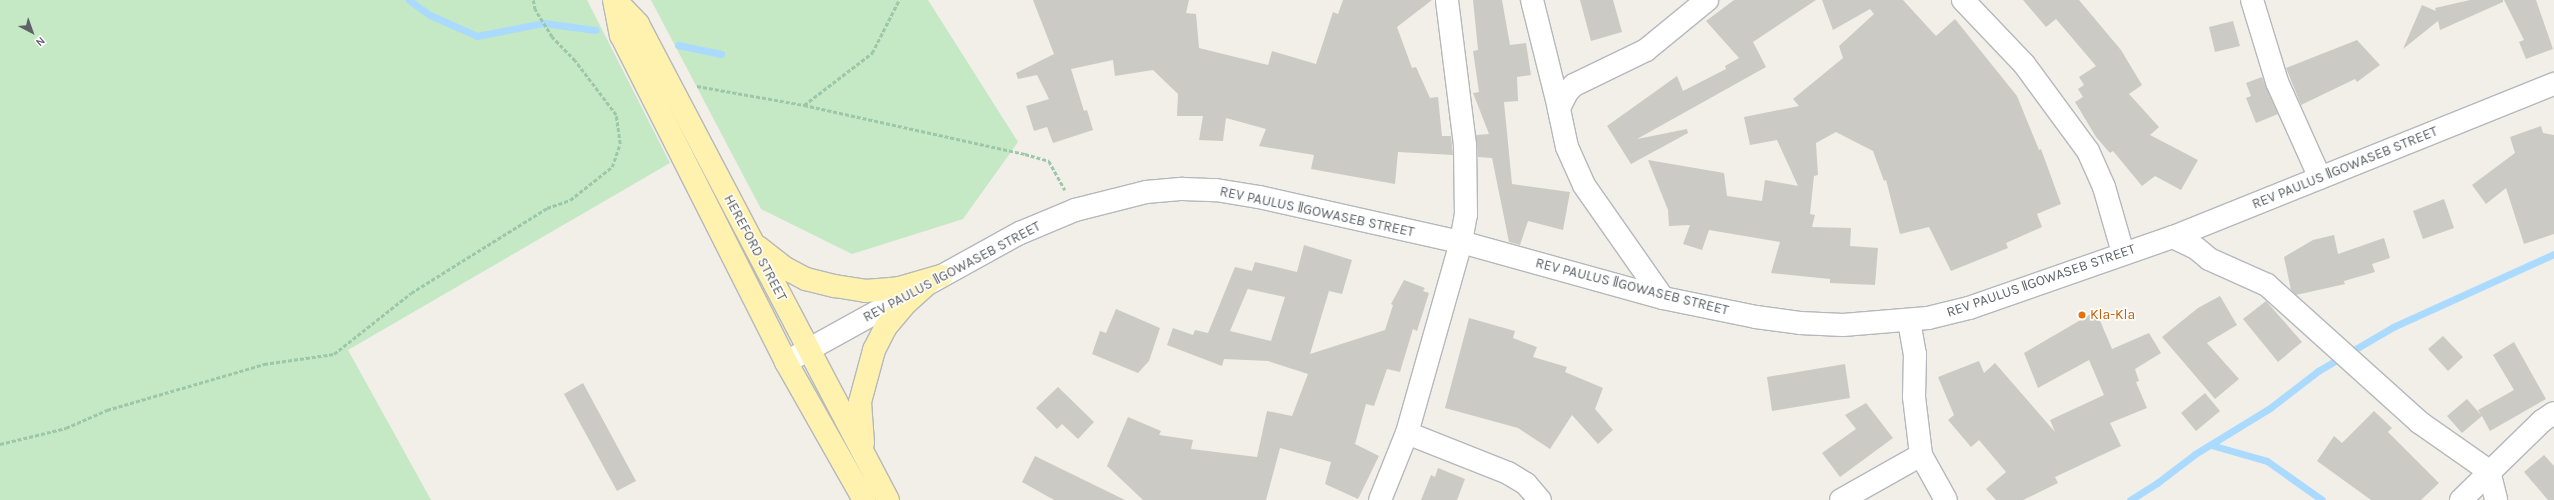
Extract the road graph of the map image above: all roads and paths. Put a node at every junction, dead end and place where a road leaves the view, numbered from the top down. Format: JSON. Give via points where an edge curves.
{"nodes":[{"id":1,"x":533,"y":0,"type":"edge"},
{"id":2,"x":614,"y":0,"type":"edge"},
{"id":3,"x":899,"y":0,"type":"edge"},
{"id":4,"x":1447,"y":0,"type":"edge"},
{"id":5,"x":1532,"y":0,"type":"edge"},
{"id":6,"x":1707,"y":0,"type":"edge"},
{"id":7,"x":1963,"y":0,"type":"edge"},
{"id":8,"x":2252,"y":0,"type":"edge"},
{"id":9,"x":667,"y":81,"type":"junction"},
{"id":10,"x":2554,"y":84,"type":"edge"},
{"id":11,"x":804,"y":105,"type":"junction"},
{"id":12,"x":1558,"y":108,"type":"junction"},
{"id":13,"x":2320,"y":178,"type":"junction"},
{"id":14,"x":1075,"y":210,"type":"junction"},
{"id":15,"x":746,"y":234,"type":"junction"},
{"id":16,"x":2173,"y":237,"type":"junction"},
{"id":17,"x":1461,"y":242,"type":"junction"},
{"id":18,"x":2124,"y":253,"type":"junction"},
{"id":19,"x":936,"y":279,"type":"junction"},
{"id":20,"x":1663,"y":298,"type":"junction"},
{"id":21,"x":1909,"y":321,"type":"junction"},
{"id":22,"x":810,"y":348,"type":"junction"},
{"id":23,"x":786,"y":362,"type":"junction"},
{"id":24,"x":2554,"y":413,"type":"edge"},
{"id":25,"x":1407,"y":433,"type":"junction"},
{"id":26,"x":0,"y":444,"type":"edge"},
{"id":27,"x":864,"y":455,"type":"junction"},
{"id":28,"x":1921,"y":455,"type":"junction"},
{"id":29,"x":2489,"y":471,"type":"junction"},
{"id":30,"x":864,"y":500,"type":"edge"},
{"id":31,"x":888,"y":500,"type":"edge"},
{"id":32,"x":1380,"y":500,"type":"edge"},
{"id":33,"x":1540,"y":500,"type":"edge"},
{"id":34,"x":1841,"y":500,"type":"edge"},
{"id":35,"x":1946,"y":500,"type":"edge"},
{"id":36,"x":2461,"y":500,"type":"edge"},
{"id":37,"x":2496,"y":500,"type":"edge"}],
"edges":[{"from":1,"to":26,"type":"path","via":[[552,37],[575,61],[616,116],[620,144],[612,167],[570,200],[547,208],[411,293],[334,354],[264,364],[107,410],[66,428]]},
{"from":2,"to":9,"type":"main road","name":"HEREFORD STREET","via":[[638,24]]},
{"from":2,"to":23,"type":"main road","name":"HEREFORD STREET","via":[[621,35]]},
{"from":3,"to":11,"type":"path","via":[[872,53]]},
{"from":4,"to":17,"type":"street","via":[[1466,145],[1466,215]]},
{"from":5,"to":12,"type":"street"},
{"from":6,"to":12,"type":"street","via":[[1646,50],[1574,85]]},
{"from":7,"to":18,"type":"street","via":[[2024,64],[2088,151],[2104,187]]},
{"from":8,"to":13,"type":"street","via":[[2277,82]]},
{"from":9,"to":11,"type":"path"},
{"from":9,"to":15,"type":"main road","name":"HEREFORD STREET"},
{"from":10,"to":13,"type":"street","name":"REV PAULUS ǁGOWASEB STREET"},
{"from":11,"to":14,"type":"path","via":[[1049,161]]},
{"from":12,"to":20,"type":"street","via":[[1567,147],[1584,185]]},
{"from":13,"to":16,"type":"street","name":"REV PAULUS ǁGOWASEB STREET"},
{"from":14,"to":17,"type":"street","name":"REV PAULUS ǁGOWASEB STREET","via":[[1146,192],[1216,190],[1260,197]]},
{"from":14,"to":19,"type":"street","name":"REV PAULUS ǁGOWASEB STREET","via":[[1020,233]]},
{"from":15,"to":19,"type":"main road","via":[[763,252],[785,268],[806,279],[835,286],[866,291],[898,288]]},
{"from":15,"to":22,"type":"main road","name":"HEREFORD STREET"},
{"from":16,"to":18,"type":"street","name":"REV PAULUS ǁGOWASEB STREET"},
{"from":16,"to":29,"type":"street","via":[[2196,248],[2209,259],[2267,285],[2419,422]]},
{"from":17,"to":20,"type":"street","name":"REV PAULUS ǁGOWASEB STREET"},
{"from":17,"to":25,"type":"street"},
{"from":18,"to":21,"type":"street","name":"REV PAULUS ǁGOWASEB STREET","via":[[1969,308]]},
{"from":19,"to":22,"type":"street","name":"REV PAULUS ǁGOWASEB STREET"},
{"from":19,"to":27,"type":"main road","via":[[906,303],[885,328],[874,350],[860,402]]},
{"from":20,"to":21,"type":"street","name":"REV PAULUS ǁGOWASEB STREET","via":[[1800,324],[1843,325]]},
{"from":21,"to":28,"type":"street","via":[[1914,354],[1914,397]]},
{"from":22,"to":23,"type":"street","name":"REV PAULUS ǁGOWASEB STREET"},
{"from":22,"to":27,"type":"main road","name":"HEREFORD STREET"},
{"from":23,"to":30,"type":"main road","name":"HEREFORD STREET"},
{"from":24,"to":29,"type":"street","via":[[2542,421]]},
{"from":25,"to":32,"type":"street"},
{"from":25,"to":33,"type":"street","via":[[1508,473],[1526,484]]},
{"from":27,"to":31,"type":"main road","name":"HEREFORD STREET"},
{"from":28,"to":34,"type":"street"},
{"from":28,"to":35,"type":"street"},
{"from":29,"to":36,"type":"street"},
{"from":29,"to":37,"type":"street"}]}
